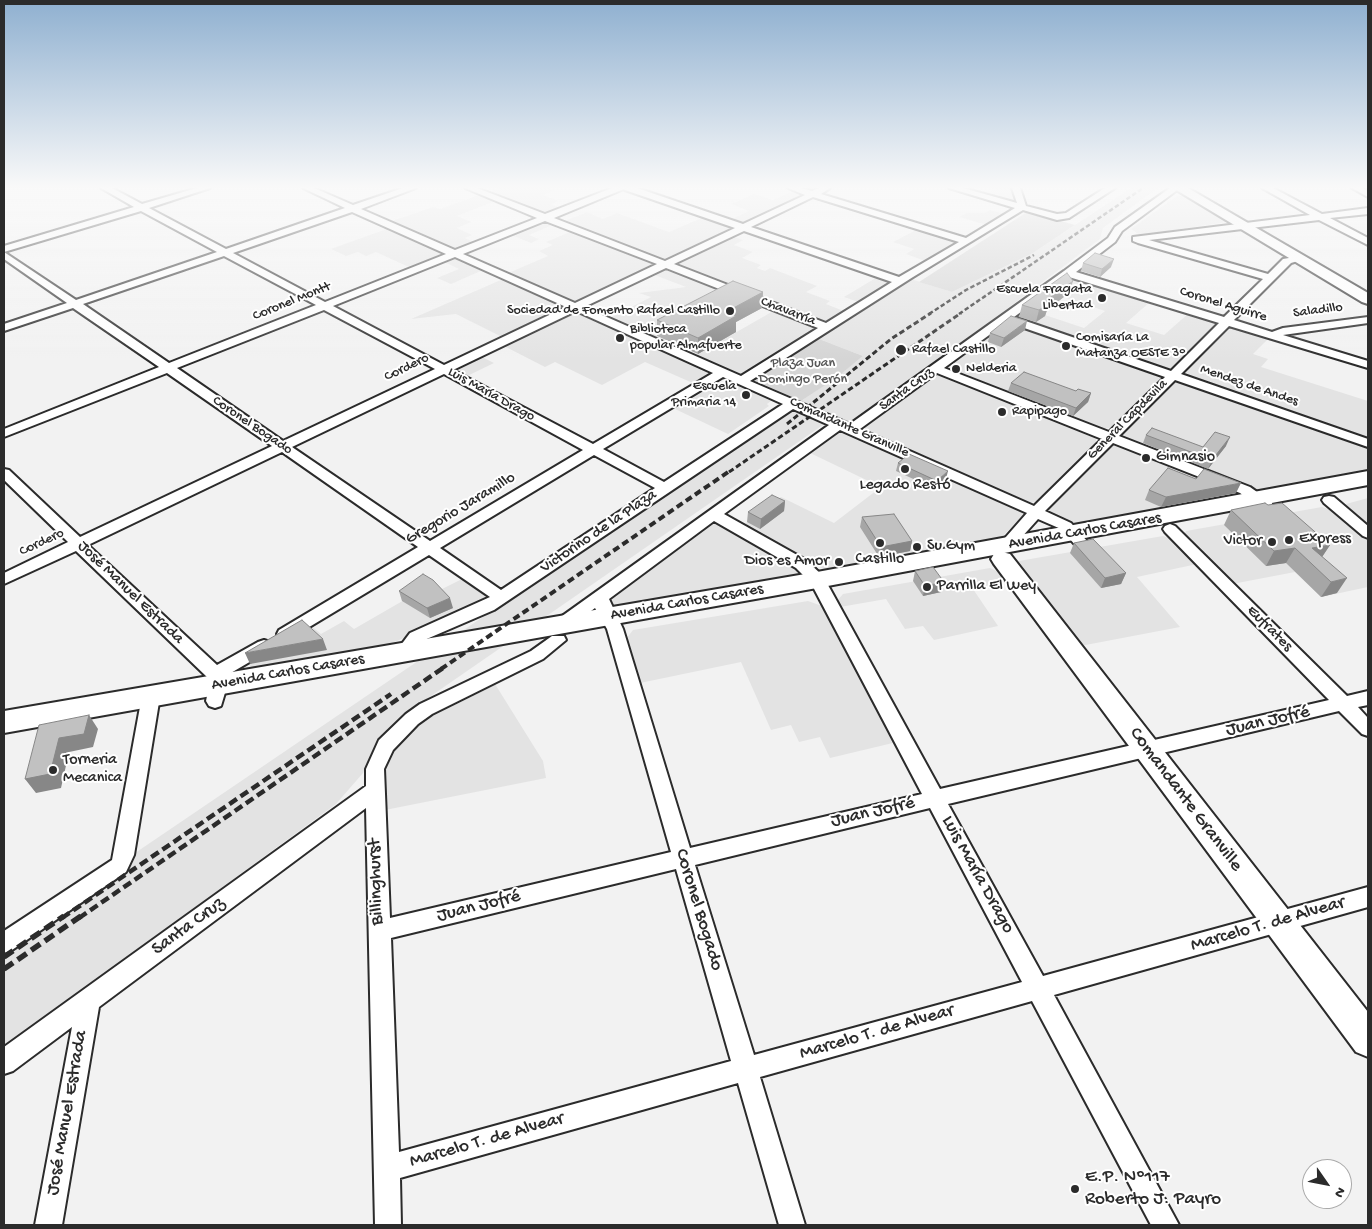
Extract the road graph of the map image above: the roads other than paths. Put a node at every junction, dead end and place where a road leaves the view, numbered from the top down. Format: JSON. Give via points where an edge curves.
{"nodes":[{"id":1,"x":16,"y":245,"type":"edge"},
{"id":2,"x":213,"y":245,"type":"edge"},
{"id":3,"x":245,"y":245,"type":"edge"},
{"id":4,"x":437,"y":245,"type":"edge"},
{"id":5,"x":474,"y":245,"type":"edge"},
{"id":6,"x":616,"y":245,"type":"edge"},
{"id":7,"x":704,"y":245,"type":"edge"},
{"id":8,"x":796,"y":245,"type":"edge"},
{"id":9,"x":960,"y":245,"type":"edge"},
{"id":10,"x":1103,"y":245,"type":"edge"},
{"id":11,"x":1158,"y":245,"type":"edge"},
{"id":12,"x":1276,"y":245,"type":"edge"},
{"id":13,"x":4,"y":249,"type":"edge"},
{"id":14,"x":226,"y":252,"type":"junction"},
{"id":15,"x":454,"y":253,"type":"junction"},
{"id":16,"x":4,"y":255,"type":"edge"},
{"id":17,"x":1297,"y":258,"type":"junction"},
{"id":18,"x":665,"y":264,"type":"junction"},
{"id":19,"x":1068,"y":273,"type":"junction"},
{"id":20,"x":1270,"y":278,"type":"junction"},
{"id":21,"x":900,"y":281,"type":"junction"},
{"id":22,"x":1368,"y":299,"type":"edge"},
{"id":23,"x":75,"y":304,"type":"junction"},
{"id":24,"x":323,"y":305,"type":"junction"},
{"id":25,"x":575,"y":307,"type":"junction"},
{"id":26,"x":1007,"y":318,"type":"junction"},
{"id":27,"x":1368,"y":320,"type":"edge"},
{"id":28,"x":1227,"y":322,"type":"junction"},
{"id":29,"x":827,"y":327,"type":"junction"},
{"id":30,"x":4,"y":328,"type":"edge"},
{"id":31,"x":1273,"y":336,"type":"junction"},
{"id":32,"x":1368,"y":365,"type":"edge"},
{"id":33,"x":167,"y":368,"type":"junction"},
{"id":34,"x":936,"y":368,"type":"junction"},
{"id":35,"x":444,"y":369,"type":"junction"},
{"id":36,"x":723,"y":372,"type":"junction"},
{"id":37,"x":1172,"y":375,"type":"junction"},
{"id":38,"x":742,"y":380,"type":"junction"},
{"id":39,"x":793,"y":403,"type":"junction"},
{"id":40,"x":845,"y":427,"type":"junction"},
{"id":41,"x":4,"y":433,"type":"edge"},
{"id":42,"x":1110,"y":437,"type":"junction"},
{"id":43,"x":1368,"y":443,"type":"edge"},
{"id":44,"x":282,"y":447,"type":"junction"},
{"id":45,"x":592,"y":450,"type":"junction"},
{"id":46,"x":4,"y":473,"type":"edge"},
{"id":47,"x":1368,"y":478,"type":"edge"},
{"id":48,"x":665,"y":488,"type":"junction"},
{"id":49,"x":1368,"y":493,"type":"edge"},
{"id":50,"x":1329,"y":500,"type":"junction"},
{"id":51,"x":1267,"y":505,"type":"junction"},
{"id":52,"x":1036,"y":512,"type":"junction"},
{"id":53,"x":714,"y":515,"type":"junction"},
{"id":54,"x":1170,"y":529,"type":"junction"},
{"id":55,"x":1368,"y":532,"type":"edge"},
{"id":56,"x":1078,"y":539,"type":"junction"},
{"id":57,"x":79,"y":544,"type":"junction"},
{"id":58,"x":431,"y":548,"type":"junction"},
{"id":59,"x":1004,"y":553,"type":"junction"},
{"id":60,"x":4,"y":579,"type":"edge"},
{"id":61,"x":820,"y":586,"type":"junction"},
{"id":62,"x":502,"y":597,"type":"junction"},
{"id":63,"x":608,"y":614,"type":"junction"},
{"id":64,"x":561,"y":632,"type":"junction"},
{"id":65,"x":404,"y":653,"type":"junction"},
{"id":66,"x":216,"y":687,"type":"junction"},
{"id":67,"x":1368,"y":698,"type":"edge"},
{"id":68,"x":150,"y":704,"type":"junction"},
{"id":69,"x":1344,"y":704,"type":"junction"},
{"id":70,"x":4,"y":722,"type":"edge"},
{"id":71,"x":1368,"y":729,"type":"edge"},
{"id":72,"x":4,"y":736,"type":"edge"},
{"id":73,"x":1146,"y":749,"type":"junction"},
{"id":74,"x":374,"y":791,"type":"junction"},
{"id":75,"x":934,"y":798,"type":"junction"},
{"id":76,"x":682,"y":858,"type":"junction"},
{"id":77,"x":1368,"y":896,"type":"edge"},
{"id":78,"x":1278,"y":922,"type":"junction"},
{"id":79,"x":379,"y":931,"type":"junction"},
{"id":80,"x":4,"y":943,"type":"edge"},
{"id":81,"x":1039,"y":988,"type":"junction"},
{"id":82,"x":88,"y":1001,"type":"junction"},
{"id":83,"x":1368,"y":1040,"type":"edge"},
{"id":84,"x":4,"y":1062,"type":"edge"},
{"id":85,"x":747,"y":1069,"type":"junction"},
{"id":86,"x":386,"y":1169,"type":"junction"},
{"id":87,"x":48,"y":1225,"type":"edge"},
{"id":88,"x":388,"y":1225,"type":"edge"},
{"id":89,"x":792,"y":1225,"type":"edge"},
{"id":90,"x":1166,"y":1225,"type":"edge"}],
"edges":[{"from":1,"to":13,"type":"street"},
{"from":2,"to":14,"type":"street","name":"Luis María Drago"},
{"from":3,"to":14,"type":"street"},
{"from":4,"to":15,"type":"street","name":"Comandante Granville"},
{"from":5,"to":15,"type":"street","name":"Coronel Montt"},
{"from":6,"to":18,"type":"street","name":"Chavarría"},
{"from":7,"to":18,"type":"street","name":"Cordero"},
{"from":8,"to":21,"type":"street"},
{"from":9,"to":21,"type":"street"},
{"from":10,"to":19,"type":"street","name":"Santa Cruz"},
{"from":11,"to":20,"type":"street"},
{"from":12,"to":17,"type":"street"},
{"from":14,"to":23,"type":"street"},
{"from":14,"to":24,"type":"street","name":"Luis María Drago"},
{"from":15,"to":24,"type":"street","name":"Coronel Montt"},
{"from":15,"to":25,"type":"street","name":"Comandante Granville"},
{"from":16,"to":23,"type":"street","name":"Coronel Bogado"},
{"from":17,"to":20,"type":"street","name":"General Capdevila","via":[[1287,261]]},
{"from":17,"to":22,"type":"street"},
{"from":18,"to":25,"type":"street","name":"Cordero"},
{"from":18,"to":29,"type":"street","name":"Chavarría"},
{"from":19,"to":26,"type":"street","name":"Santa Cruz"},
{"from":19,"to":28,"type":"street","name":"Coronel Aguirre"},
{"from":20,"to":28,"type":"street","name":"General Capdevila"},
{"from":21,"to":29,"type":"street"},
{"from":23,"to":30,"type":"street"},
{"from":23,"to":33,"type":"street","name":"Coronel Bogado"},
{"from":24,"to":33,"type":"street","name":"Coronel Montt"},
{"from":24,"to":35,"type":"street","name":"Luis María Drago"},
{"from":25,"to":35,"type":"street","name":"Cordero"},
{"from":25,"to":36,"type":"street","name":"Comandante Granville"},
{"from":26,"to":34,"type":"street","name":"Santa Cruz"},
{"from":26,"to":37,"type":"street","name":"Mendez de Andes"},
{"from":27,"to":31,"type":"street","name":"Saladillo","via":[[1284,331]]},
{"from":28,"to":31,"type":"street","name":"Coronel Aguirre"},
{"from":28,"to":37,"type":"street","name":"General Capdevila"},
{"from":29,"to":38,"type":"street"},
{"from":31,"to":32,"type":"street","name":"Coronel Aguirre"},
{"from":33,"to":41,"type":"street","name":"Coronel Montt"},
{"from":33,"to":44,"type":"street","name":"Coronel Bogado"},
{"from":34,"to":40,"type":"street","name":"Santa Cruz"},
{"from":34,"to":42,"type":"street"},
{"from":35,"to":44,"type":"street","name":"Cordero"},
{"from":35,"to":45,"type":"street","name":"Luis María Drago"},
{"from":36,"to":38,"type":"street","name":"Comandante Granville"},
{"from":36,"to":45,"type":"street","name":"Gregorio Jaramillo"},
{"from":37,"to":42,"type":"street","name":"General Capdevila"},
{"from":37,"to":43,"type":"street","name":"Mendez de Andes"},
{"from":38,"to":39,"type":"street","name":"Comandante Granville"},
{"from":39,"to":40,"type":"street","name":"Comandante Granville"},
{"from":39,"to":48,"type":"street","name":"Victorino de la Plaza"},
{"from":40,"to":52,"type":"street","name":"Comandante Granville"},
{"from":40,"to":53,"type":"street","name":"Santa Cruz"},
{"from":42,"to":51,"type":"street","via":[[1245,490]]},
{"from":42,"to":52,"type":"street","name":"General Capdevila"},
{"from":44,"to":57,"type":"street","name":"Cordero"},
{"from":44,"to":58,"type":"street","name":"Coronel Bogado"},
{"from":45,"to":48,"type":"street","name":"Luis María Drago"},
{"from":45,"to":58,"type":"street","name":"Gregorio Jaramillo"},
{"from":46,"to":57,"type":"street","name":"José Manuel Estrada"},
{"from":47,"to":51,"type":"main road","name":"Avenida Carlos Casares"},
{"from":48,"to":62,"type":"street","name":"Victorino de la Plaza"},
{"from":49,"to":50,"type":"main road","name":"Avenida Carlos Casares"},
{"from":50,"to":51,"type":"main road","name":"Avenida Carlos Casares"},
{"from":50,"to":55,"type":"street"},
{"from":51,"to":54,"type":"main road","name":"Avenida Carlos Casares"},
{"from":51,"to":56,"type":"main road","name":"Avenida Carlos Casares"},
{"from":52,"to":56,"type":"street","name":"Comandante Granville","via":[[1066,526]]},
{"from":52,"to":59,"type":"street","name":"General Capdevila"},
{"from":53,"to":61,"type":"street","name":"Luis María Drago","via":[[801,564]]},
{"from":53,"to":63,"type":"street","name":"Santa Cruz"},
{"from":54,"to":56,"type":"main road","name":"Avenida Carlos Casares"},
{"from":54,"to":69,"type":"street","name":"Eufrates"},
{"from":56,"to":59,"type":"main road","name":"Avenida Carlos Casares"},
{"from":57,"to":60,"type":"street","name":"Cordero"},
{"from":57,"to":66,"type":"street","name":"José Manuel Estrada"},
{"from":58,"to":62,"type":"street","name":"Coronel Bogado"},
{"from":58,"to":66,"type":"street","name":"Gregorio Jaramillo"},
{"from":59,"to":61,"type":"main road","name":"Avenida Carlos Casares"},
{"from":59,"to":73,"type":"street","name":"Comandante Granville"},
{"from":61,"to":63,"type":"main road","name":"Avenida Carlos Casares"},
{"from":61,"to":75,"type":"street","name":"Luis María Drago"},
{"from":62,"to":65,"type":"street","name":"Victorino de la Plaza","via":[[416,637]]},
{"from":63,"to":64,"type":"main road","name":"Avenida Carlos Casares"},
{"from":63,"to":64,"type":"street","name":"Santa Cruz"},
{"from":63,"to":76,"type":"street","name":"Coronel Bogado"},
{"from":64,"to":65,"type":"main road","name":"Avenida Carlos Casares"},
{"from":64,"to":66,"type":"main road","name":"Avenida Carlos Casares","via":[[367,672]]},
{"from":64,"to":74,"type":"street","name":"Billinghurst","via":[[537,655],[426,709],[412,719],[386,745],[378,758]]},
{"from":65,"to":66,"type":"main road","name":"Avenida Carlos Casares"},
{"from":66,"to":68,"type":"main road","name":"Avenida Carlos Casares"},
{"from":67,"to":69,"type":"street","name":"Juan Jofré"},
{"from":68,"to":70,"type":"main road","name":"Avenida Carlos Casares"},
{"from":68,"to":72,"type":"main road","name":"Avenida Carlos Casares"},
{"from":68,"to":80,"type":"street","via":[[124,855],[119,866]]},
{"from":69,"to":71,"type":"street","name":"Eufrates"},
{"from":69,"to":73,"type":"street","name":"Juan Jofré"},
{"from":73,"to":75,"type":"street","name":"Juan Jofré"},
{"from":73,"to":78,"type":"street","name":"Comandante Granville"},
{"from":74,"to":79,"type":"street","name":"Billinghurst"},
{"from":74,"to":82,"type":"street","name":"Santa Cruz"},
{"from":75,"to":76,"type":"street","name":"Juan Jofré"},
{"from":75,"to":81,"type":"street","name":"Luis María Drago"},
{"from":76,"to":79,"type":"street","name":"Juan Jofré"},
{"from":76,"to":85,"type":"street","name":"Coronel Bogado"},
{"from":77,"to":78,"type":"street","name":"Marcelo T. de Alvear"},
{"from":78,"to":81,"type":"street","name":"Marcelo T. de Alvear"},
{"from":78,"to":83,"type":"street","name":"Comandante Granville"},
{"from":79,"to":86,"type":"street","name":"Billinghurst"},
{"from":81,"to":85,"type":"street","name":"Marcelo T. de Alvear"},
{"from":81,"to":90,"type":"street","name":"Luis María Drago"},
{"from":82,"to":84,"type":"street","name":"Santa Cruz"},
{"from":82,"to":87,"type":"street","name":"José Manuel Estrada"},
{"from":85,"to":86,"type":"street","name":"Marcelo T. de Alvear"},
{"from":85,"to":89,"type":"street","name":"Coronel Bogado"},
{"from":86,"to":88,"type":"street","name":"Billinghurst"}]}
